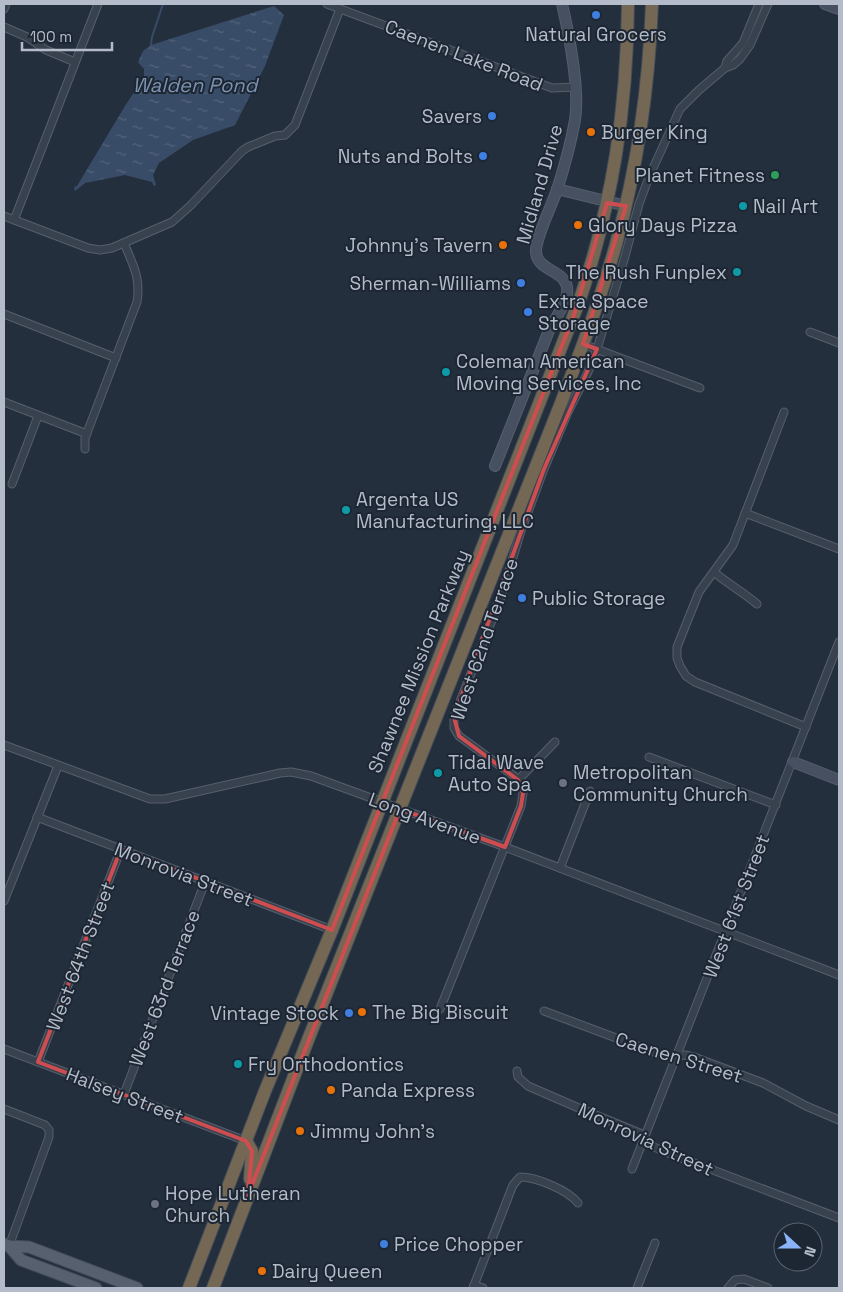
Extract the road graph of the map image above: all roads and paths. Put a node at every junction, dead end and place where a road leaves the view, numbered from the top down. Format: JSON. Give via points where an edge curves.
{"nodes":[{"id":1,"x":6,"y":4,"type":"edge"},
{"id":2,"x":98,"y":4,"type":"edge"},
{"id":3,"x":327,"y":4,"type":"edge"},
{"id":4,"x":562,"y":4,"type":"edge"},
{"id":5,"x":628,"y":4,"type":"edge"},
{"id":6,"x":652,"y":4,"type":"edge"},
{"id":7,"x":760,"y":4,"type":"edge"},
{"id":8,"x":768,"y":4,"type":"edge"},
{"id":9,"x":825,"y":4,"type":"edge"},
{"id":10,"x":4,"y":9,"type":"edge"},
{"id":11,"x":340,"y":9,"type":"junction"},
{"id":12,"x":839,"y":9,"type":"edge"},
{"id":13,"x":4,"y":27,"type":"edge"},
{"id":14,"x":75,"y":62,"type":"junction"},
{"id":15,"x":725,"y":68,"type":"junction"},
{"id":16,"x":575,"y":87,"type":"junction"},
{"id":17,"x":557,"y":189,"type":"junction"},
{"id":18,"x":608,"y":203,"type":"junction"},
{"id":19,"x":626,"y":206,"type":"junction"},
{"id":20,"x":4,"y":216,"type":"edge"},
{"id":21,"x":14,"y":220,"type":"junction"},
{"id":22,"x":124,"y":243,"type":"junction"},
{"id":23,"x":4,"y":314,"type":"edge"},
{"id":24,"x":574,"y":315,"type":"junction"},
{"id":25,"x":810,"y":332,"type":"dead end"},
{"id":26,"x":839,"y":343,"type":"edge"},
{"id":27,"x":583,"y":344,"type":"junction"},
{"id":28,"x":562,"y":345,"type":"junction"},
{"id":29,"x":597,"y":349,"type":"junction"},
{"id":30,"x":116,"y":358,"type":"junction"},
{"id":31,"x":572,"y":374,"type":"junction"},
{"id":32,"x":700,"y":388,"type":"dead end"},
{"id":33,"x":4,"y":402,"type":"edge"},
{"id":34,"x":784,"y":412,"type":"dead end"},
{"id":35,"x":38,"y":416,"type":"junction"},
{"id":36,"x":87,"y":434,"type":"junction"},
{"id":37,"x":85,"y":448,"type":"dead end"},
{"id":38,"x":495,"y":466,"type":"dead end"},
{"id":39,"x":12,"y":484,"type":"dead end"},
{"id":40,"x":745,"y":513,"type":"junction"},
{"id":41,"x":839,"y":549,"type":"edge"},
{"id":42,"x":714,"y":572,"type":"junction"},
{"id":43,"x":464,"y":594,"type":"junction"},
{"id":44,"x":757,"y":604,"type":"dead end"},
{"id":45,"x":456,"y":616,"type":"junction"},
{"id":46,"x":473,"y":621,"type":"junction"},
{"id":47,"x":839,"y":642,"type":"edge"},
{"id":48,"x":462,"y":649,"type":"junction"},
{"id":49,"x":806,"y":726,"type":"junction"},
{"id":50,"x":555,"y":742,"type":"dead end"},
{"id":51,"x":4,"y":745,"type":"edge"},
{"id":52,"x":649,"y":757,"type":"dead end"},
{"id":53,"x":793,"y":762,"type":"junction"},
{"id":54,"x":58,"y":766,"type":"junction"},
{"id":55,"x":518,"y":780,"type":"junction"},
{"id":56,"x":839,"y":780,"type":"edge"},
{"id":57,"x":590,"y":791,"type":"dead end"},
{"id":58,"x":382,"y":802,"type":"junction"},
{"id":59,"x":776,"y":805,"type":"junction"},
{"id":60,"x":400,"y":809,"type":"junction"},
{"id":61,"x":37,"y":817,"type":"junction"},
{"id":62,"x":505,"y":847,"type":"junction"},
{"id":63,"x":121,"y":849,"type":"junction"},
{"id":64,"x":560,"y":868,"type":"junction"},
{"id":65,"x":206,"y":882,"type":"junction"},
{"id":66,"x":4,"y":901,"type":"edge"},
{"id":67,"x":332,"y":930,"type":"junction"},
{"id":68,"x":726,"y":931,"type":"junction"},
{"id":69,"x":839,"y":974,"type":"edge"},
{"id":70,"x":440,"y":1009,"type":"dead end"},
{"id":71,"x":544,"y":1011,"type":"dead end"},
{"id":72,"x":4,"y":1048,"type":"edge"},
{"id":73,"x":678,"y":1056,"type":"junction"},
{"id":74,"x":38,"y":1062,"type":"junction"},
{"id":75,"x":517,"y":1071,"type":"dead end"},
{"id":76,"x":124,"y":1094,"type":"junction"},
{"id":77,"x":4,"y":1109,"type":"edge"},
{"id":78,"x":839,"y":1120,"type":"edge"},
{"id":79,"x":645,"y":1138,"type":"junction"},
{"id":80,"x":246,"y":1141,"type":"junction"},
{"id":81,"x":632,"y":1169,"type":"dead end"},
{"id":82,"x":248,"y":1195,"type":"junction"},
{"id":83,"x":578,"y":1203,"type":"dead end"},
{"id":84,"x":839,"y":1218,"type":"edge"},
{"id":85,"x":654,"y":1243,"type":"dead end"},
{"id":86,"x":6,"y":1245,"type":"edge"},
{"id":87,"x":78,"y":1266,"type":"junction"},
{"id":88,"x":73,"y":1280,"type":"junction"},
{"id":89,"x":473,"y":1286,"type":"edge"},
{"id":90,"x":96,"y":1288,"type":"edge"},
{"id":91,"x":137,"y":1288,"type":"edge"},
{"id":92,"x":189,"y":1288,"type":"edge"},
{"id":93,"x":212,"y":1288,"type":"edge"},
{"id":94,"x":483,"y":1288,"type":"edge"},
{"id":95,"x":637,"y":1288,"type":"edge"},
{"id":96,"x":728,"y":1288,"type":"edge"},
{"id":97,"x":768,"y":1288,"type":"edge"}],
"edges":[{"from":1,"to":10,"type":"street"},
{"from":2,"to":14,"type":"street"},
{"from":3,"to":11,"type":"street","name":"Caenen Lake Road"},
{"from":4,"to":16,"type":"street","name":"Midland Drive"},
{"from":5,"to":18,"type":"highway","name":"Shawnee Mission Parkway","via":[[622,116]]},
{"from":6,"to":19,"type":"highway","name":"Shawnee Mission Parkway","via":[[644,109]]},
{"from":7,"to":15,"type":"street","name":"West 62nd Terrace","via":[[743,43]]},
{"from":8,"to":15,"type":"street","name":"West 62nd Terrace","via":[[746,52]]},
{"from":9,"to":12,"type":"street"},
{"from":11,"to":16,"type":"street","name":"Caenen Lake Road","via":[[552,88]]},
{"from":11,"to":22,"type":"street","via":[[293,132],[248,146],[179,217]]},
{"from":13,"to":14,"type":"street"},
{"from":14,"to":21,"type":"street"},
{"from":15,"to":29,"type":"street","name":"West 62nd Terrace","via":[[685,103],[667,137],[639,204]]},
{"from":16,"to":17,"type":"street","name":"Midland Drive","via":[[575,120]]},
{"from":17,"to":18,"type":"street"},
{"from":17,"to":38,"type":"street","name":"Midland Drive","via":[[536,251],[540,263],[564,280],[567,294],[550,328]]},
{"from":18,"to":19,"type":"street"},
{"from":18,"to":24,"type":"highway","name":"Shawnee Mission Parkway"},
{"from":19,"to":27,"type":"highway","name":"Shawnee Mission Parkway"},
{"from":20,"to":21,"type":"street"},
{"from":21,"to":22,"type":"street","via":[[88,248],[100,250]]},
{"from":22,"to":30,"type":"street","via":[[139,288]]},
{"from":23,"to":30,"type":"street"},
{"from":24,"to":27,"type":"highway"},
{"from":24,"to":28,"type":"highway","name":"Shawnee Mission Parkway"},
{"from":25,"to":26,"type":"street"},
{"from":27,"to":29,"type":"street"},
{"from":27,"to":31,"type":"highway","name":"Shawnee Mission Parkway"},
{"from":28,"to":31,"type":"highway"},
{"from":28,"to":43,"type":"highway","name":"Shawnee Mission Parkway"},
{"from":29,"to":32,"type":"street"},
{"from":29,"to":55,"type":"street","name":"West 62nd Terrace","via":[[547,462],[501,597],[454,717],[454,728],[459,736]]},
{"from":30,"to":36,"type":"street"},
{"from":31,"to":46,"type":"highway","name":"Shawnee Mission Parkway"},
{"from":33,"to":35,"type":"street"},
{"from":34,"to":40,"type":"street"},
{"from":35,"to":36,"type":"street"},
{"from":35,"to":39,"type":"street"},
{"from":36,"to":37,"type":"street"},
{"from":40,"to":41,"type":"street"},
{"from":40,"to":42,"type":"street","via":[[733,545]]},
{"from":42,"to":44,"type":"street"},
{"from":42,"to":49,"type":"street","via":[[699,592],[678,647],[676,658],[680,666],[695,682]]},
{"from":43,"to":45,"type":"highway","name":"Shawnee Mission Parkway"},
{"from":43,"to":46,"type":"highway","via":[[467,612]]},
{"from":45,"to":48,"type":"highway"},
{"from":45,"to":58,"type":"highway","name":"Shawnee Mission Parkway"},
{"from":46,"to":48,"type":"highway","name":"Shawnee Mission Parkway"},
{"from":47,"to":49,"type":"street","name":"West 61st Street"},
{"from":48,"to":60,"type":"highway","name":"Shawnee Mission Parkway"},
{"from":49,"to":53,"type":"street","name":"West 61st Street"},
{"from":50,"to":55,"type":"street"},
{"from":51,"to":54,"type":"street","name":"Long Avenue"},
{"from":52,"to":59,"type":"street"},
{"from":53,"to":56,"type":"street"},
{"from":53,"to":59,"type":"street","name":"West 61st Street"},
{"from":54,"to":58,"type":"street","name":"Long Avenue","via":[[150,799],[165,799],[291,772]]},
{"from":54,"to":61,"type":"street"},
{"from":55,"to":62,"type":"street","via":[[522,785],[523,800]]},
{"from":57,"to":64,"type":"street"},
{"from":58,"to":60,"type":"street","name":"Long Avenue"},
{"from":58,"to":67,"type":"highway","name":"Shawnee Mission Parkway"},
{"from":59,"to":68,"type":"street","name":"West 61st Street"},
{"from":60,"to":62,"type":"street","name":"Long Avenue"},
{"from":60,"to":82,"type":"highway","name":"Shawnee Mission Parkway"},
{"from":61,"to":63,"type":"street","name":"Monrovia Street"},
{"from":61,"to":66,"type":"street"},
{"from":62,"to":64,"type":"street","name":"Long Avenue"},
{"from":62,"to":70,"type":"street"},
{"from":63,"to":65,"type":"street","name":"Monrovia Street"},
{"from":63,"to":74,"type":"street","name":"West 64th Street"},
{"from":64,"to":68,"type":"street","name":"Long Avenue"},
{"from":65,"to":67,"type":"street","name":"Monrovia Street"},
{"from":65,"to":76,"type":"street","name":"West 63rd Terrace"},
{"from":67,"to":80,"type":"highway","name":"Shawnee Mission Parkway"},
{"from":68,"to":69,"type":"street","name":"Long Avenue"},
{"from":68,"to":73,"type":"street","name":"West 61st Street"},
{"from":71,"to":73,"type":"street","name":"Caenen Street","via":[[667,1057]]},
{"from":72,"to":74,"type":"street","name":"Halsey Street"},
{"from":73,"to":78,"type":"street","name":"Caenen Street","via":[[694,1057],[763,1083]]},
{"from":73,"to":79,"type":"street","name":"West 61st Street"},
{"from":74,"to":76,"type":"street","name":"Halsey Street"},
{"from":75,"to":79,"type":"street","name":"Monrovia Street","via":[[518,1077],[528,1086]]},
{"from":76,"to":80,"type":"street","name":"Halsey Street"},
{"from":77,"to":86,"type":"street","via":[[45,1125],[49,1137]]},
{"from":79,"to":81,"type":"street","name":"West 61st Street"},
{"from":79,"to":84,"type":"street","name":"Monrovia Street","via":[[663,1151]]},
{"from":80,"to":82,"type":"highway","via":[[252,1151]]},
{"from":80,"to":92,"type":"highway","name":"Shawnee Mission Parkway"},
{"from":82,"to":93,"type":"highway","name":"Shawnee Mission Parkway"},
{"from":83,"to":89,"type":"street","via":[[568,1193],[530,1177],[520,1177],[513,1185]]},
{"from":85,"to":95,"type":"street"},
{"from":86,"to":87,"type":"main road","via":[[29,1247]]},
{"from":86,"to":88,"type":"main road","via":[[22,1260]]},
{"from":87,"to":88,"type":"main road"},
{"from":87,"to":91,"type":"main road"},
{"from":88,"to":90,"type":"main road"},
{"from":89,"to":94,"type":"street"},
{"from":96,"to":97,"type":"street","via":[[735,1280],[744,1279]]}]}
